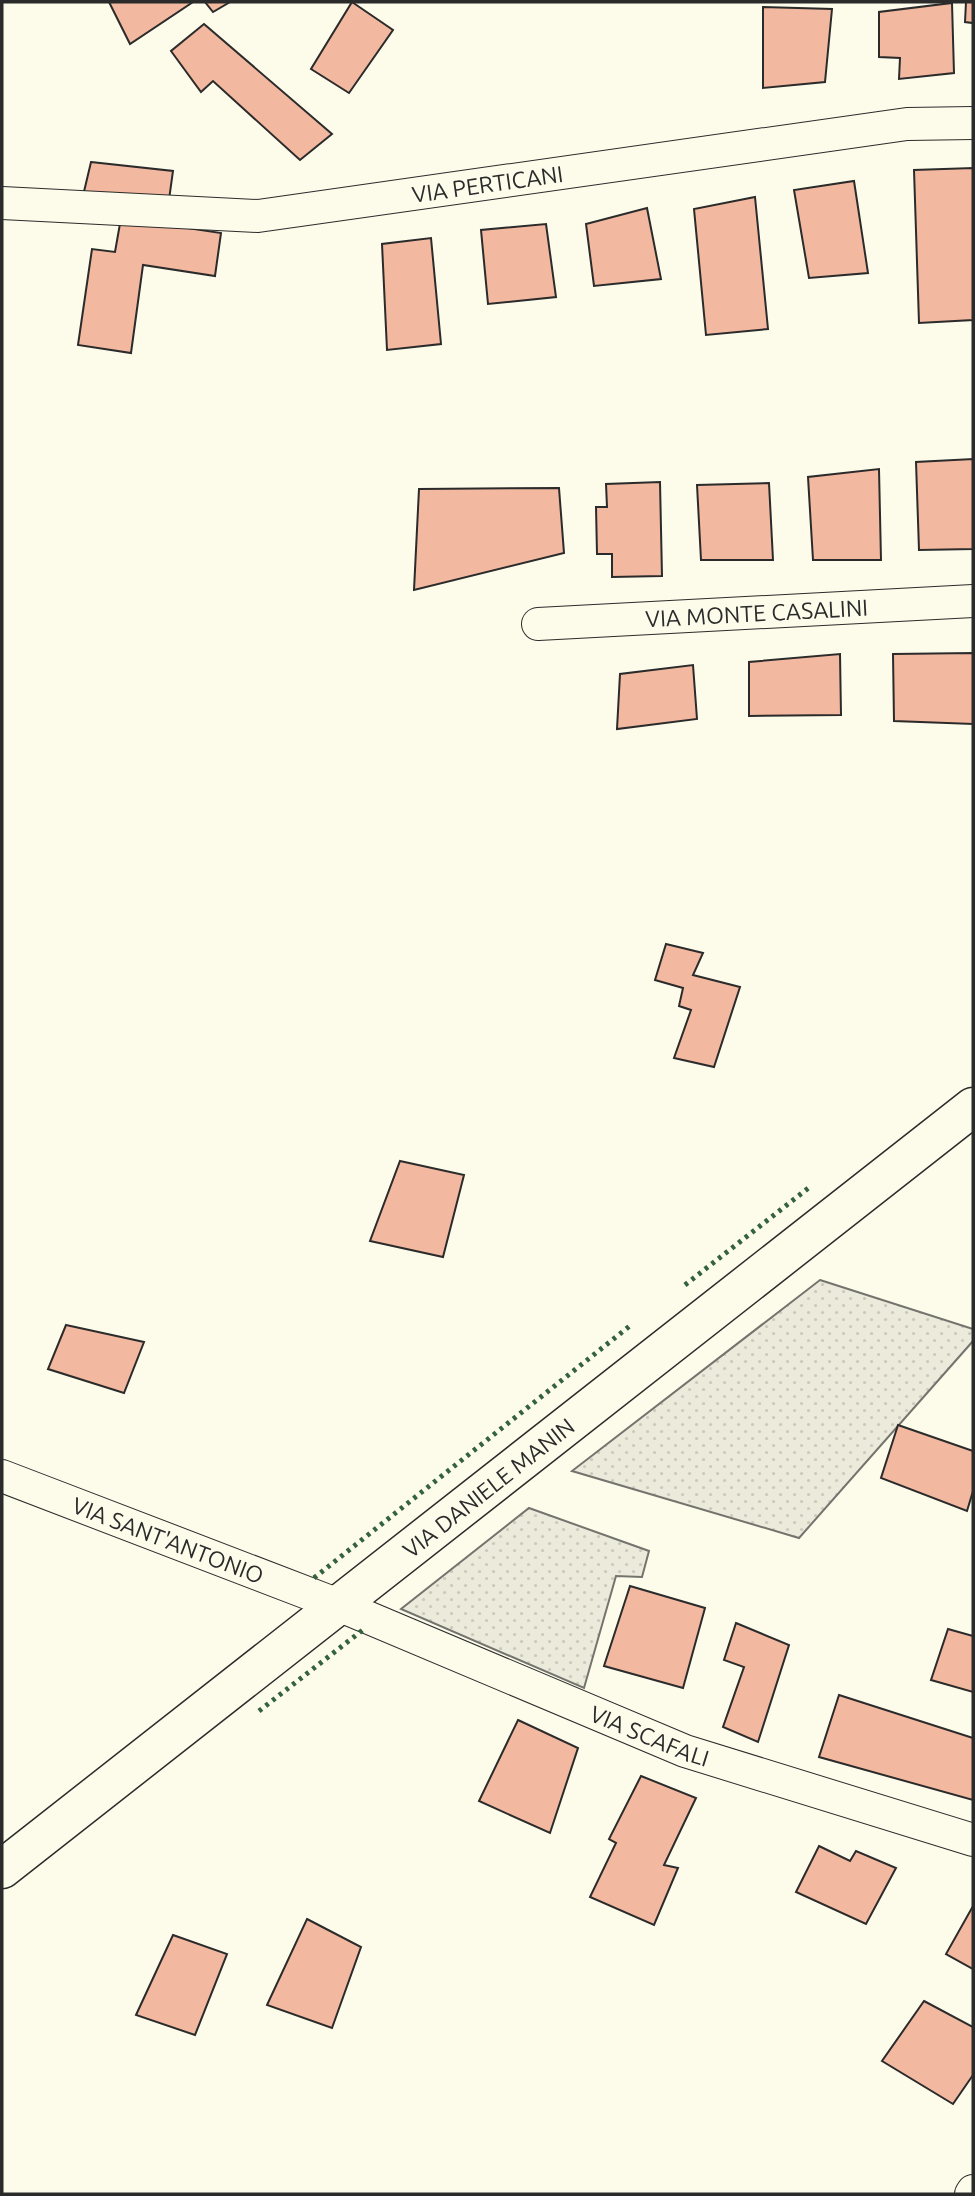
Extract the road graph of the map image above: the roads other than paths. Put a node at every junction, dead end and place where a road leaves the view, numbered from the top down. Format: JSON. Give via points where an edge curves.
{"nodes":[{"id":1,"x":973,"y":123,"type":"edge"},
{"id":2,"x":2,"y":203,"type":"edge"},
{"id":3,"x":973,"y":601,"type":"edge"},
{"id":4,"x":538,"y":624,"type":"dead end"},
{"id":5,"x":973,"y":1107,"type":"edge"},
{"id":6,"x":2,"y":1476,"type":"edge"},
{"id":7,"x":336,"y":1604,"type":"junction"},
{"id":8,"x":973,"y":1840,"type":"edge"},
{"id":9,"x":2,"y":1869,"type":"edge"}],
"edges":[{"from":1,"to":2,"type":"street","name":"VIA PERTICANI","via":[[906,124],[258,216]]},
{"from":3,"to":4,"type":"street","name":"VIA MONTE CASALINI"},
{"from":5,"to":7,"type":"main road","name":"VIA DANIELE MANIN"},
{"from":6,"to":7,"type":"street","name":"VIA SANT'ANTONIO"},
{"from":7,"to":8,"type":"street","name":"VIA SCAFALI","via":[[685,1751]]},
{"from":7,"to":9,"type":"main road","name":"VIA DANIELE MANIN"}]}
